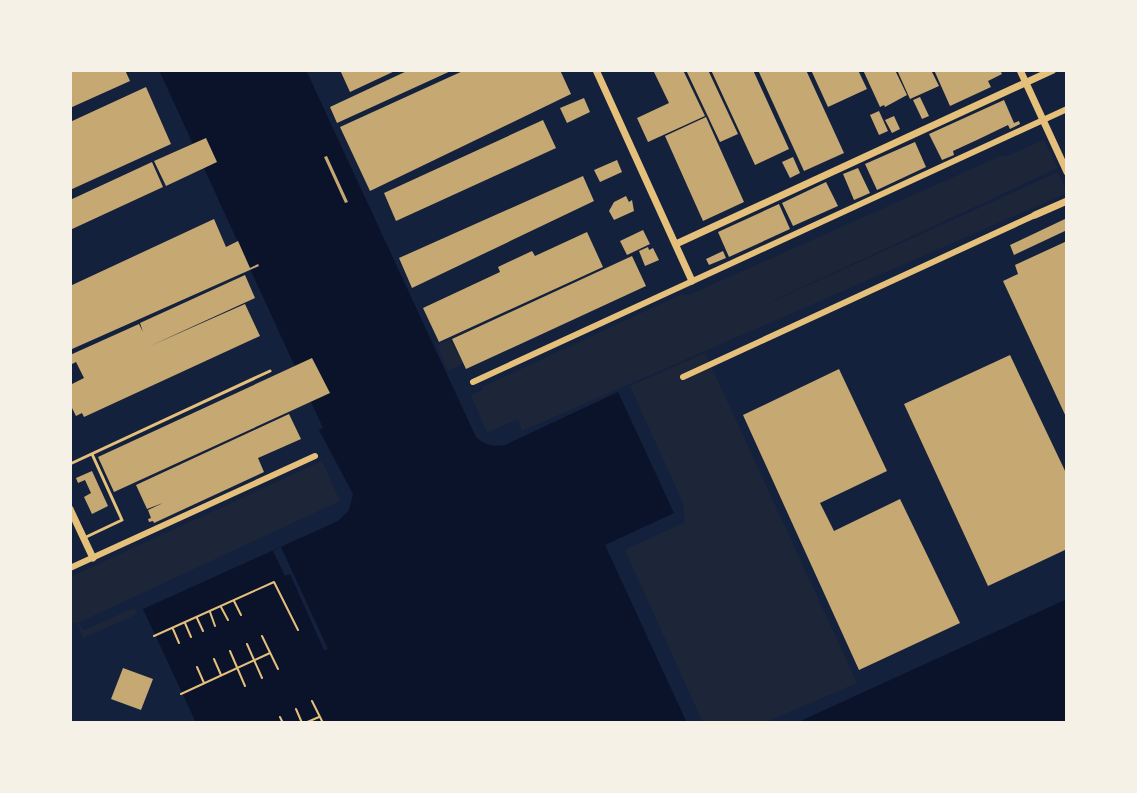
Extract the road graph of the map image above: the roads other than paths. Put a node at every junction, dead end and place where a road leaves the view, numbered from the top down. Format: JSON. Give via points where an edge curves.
{"nodes":[{"id":1,"x":596,"y":70,"type":"edge"},
{"id":2,"x":1020,"y":70,"type":"edge"},
{"id":3,"x":1053,"y":70,"type":"edge"},
{"id":4,"x":1025,"y":83,"type":"junction"},
{"id":5,"x":1067,"y":109,"type":"edge"},
{"id":6,"x":1043,"y":120,"type":"junction"},
{"id":7,"x":1067,"y":172,"type":"edge"},
{"id":8,"x":1067,"y":201,"type":"edge"},
{"id":9,"x":1035,"y":215,"type":"joint"},
{"id":10,"x":676,"y":244,"type":"junction"},
{"id":11,"x":692,"y":281,"type":"junction"},
{"id":12,"x":270,"y":371,"type":"dead end"},
{"id":13,"x":683,"y":377,"type":"dead end"},
{"id":14,"x":473,"y":382,"type":"dead end"},
{"id":15,"x":92,"y":454,"type":"junction"},
{"id":16,"x":315,"y":456,"type":"dead end"},
{"id":17,"x":70,"y":464,"type":"edge"},
{"id":18,"x":70,"y":509,"type":"edge"},
{"id":19,"x":84,"y":538,"type":"junction"},
{"id":20,"x":93,"y":558,"type":"junction"},
{"id":21,"x":70,"y":568,"type":"edge"}],
"edges":[{"from":1,"to":10,"type":"street"},
{"from":2,"to":4,"type":"street"},
{"from":3,"to":4,"type":"street"},
{"from":4,"to":6,"type":"street"},
{"from":4,"to":10,"type":"street"},
{"from":5,"to":6,"type":"street"},
{"from":6,"to":7,"type":"street"},
{"from":6,"to":11,"type":"street"},
{"from":8,"to":9,"type":"street"},
{"from":9,"to":13,"type":"street"},
{"from":10,"to":11,"type":"street"},
{"from":11,"to":14,"type":"street"},
{"from":12,"to":15,"type":"lane"},
{"from":15,"to":17,"type":"lane"},
{"from":15,"to":19,"type":"lane","via":[[122,520]]},
{"from":16,"to":20,"type":"street"},
{"from":18,"to":19,"type":"street"},
{"from":19,"to":20,"type":"street"},
{"from":20,"to":21,"type":"street"}]}
